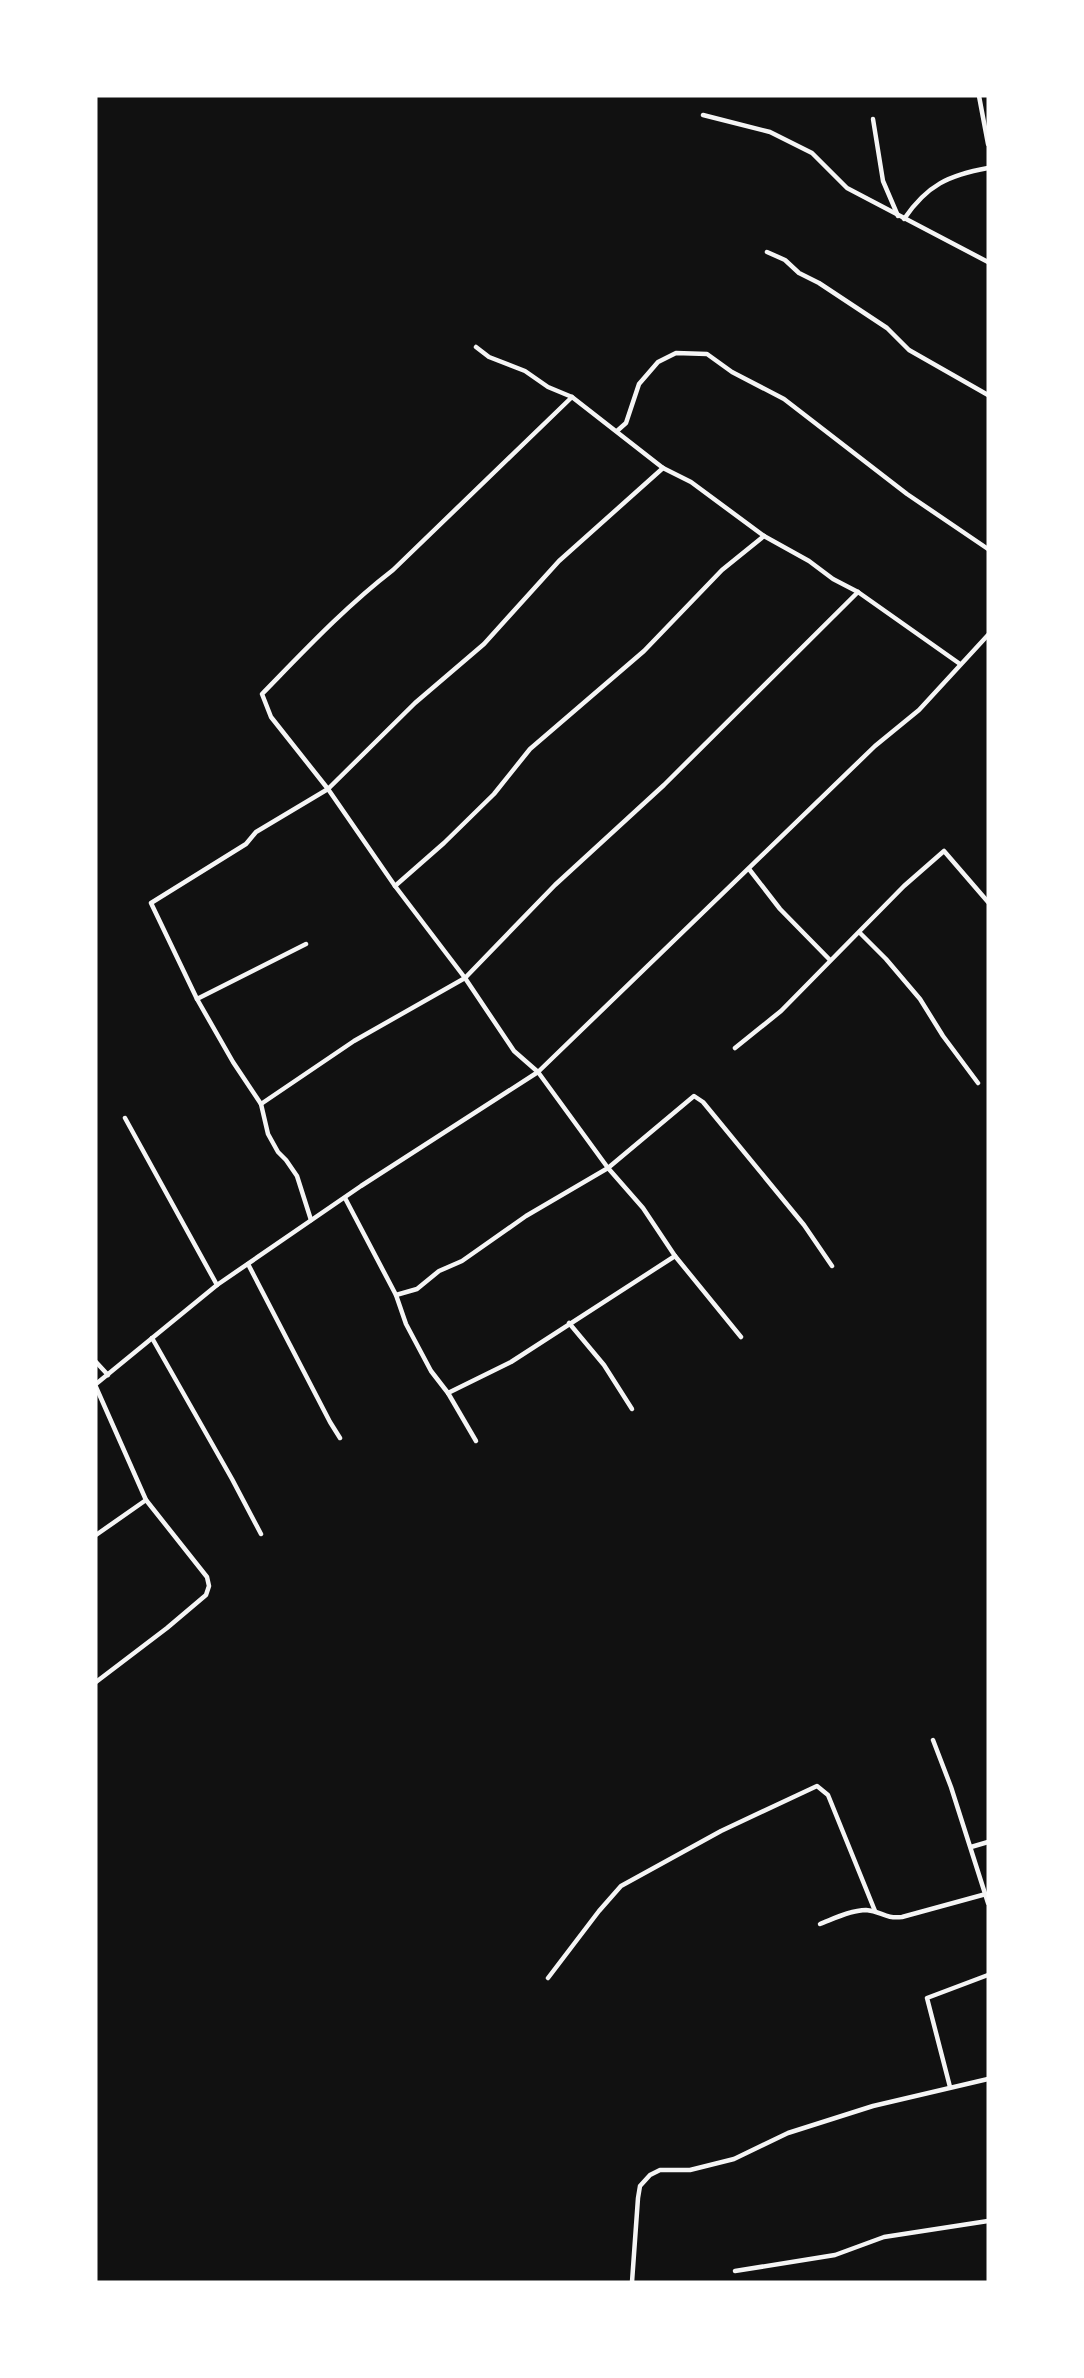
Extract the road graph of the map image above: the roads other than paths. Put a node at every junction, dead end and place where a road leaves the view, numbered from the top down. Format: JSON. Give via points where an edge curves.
{"nodes":[{"id":1,"x":979,"y":96,"type":"edge"},
{"id":2,"x":703,"y":115,"type":"dead end"},
{"id":3,"x":873,"y":119,"type":"dead end"},
{"id":4,"x":988,"y":144,"type":"edge"},
{"id":5,"x":988,"y":168,"type":"edge"},
{"id":6,"x":898,"y":216,"type":"junction"},
{"id":7,"x":904,"y":219,"type":"junction"},
{"id":8,"x":767,"y":252,"type":"dead end"},
{"id":9,"x":988,"y":262,"type":"edge"},
{"id":10,"x":476,"y":347,"type":"dead end"},
{"id":11,"x":988,"y":395,"type":"edge"},
{"id":12,"x":572,"y":397,"type":"junction"},
{"id":13,"x":617,"y":431,"type":"junction"},
{"id":14,"x":663,"y":468,"type":"junction"},
{"id":15,"x":764,"y":536,"type":"junction"},
{"id":16,"x":988,"y":549,"type":"edge"},
{"id":17,"x":858,"y":592,"type":"junction"},
{"id":18,"x":988,"y":635,"type":"edge"},
{"id":19,"x":960,"y":664,"type":"junction"},
{"id":20,"x":328,"y":789,"type":"junction"},
{"id":21,"x":749,"y":869,"type":"junction"},
{"id":22,"x":395,"y":886,"type":"junction"},
{"id":23,"x":988,"y":902,"type":"edge"},
{"id":24,"x":860,"y":933,"type":"junction"},
{"id":25,"x":306,"y":944,"type":"dead end"},
{"id":26,"x":830,"y":960,"type":"junction"},
{"id":27,"x":465,"y":978,"type":"junction"},
{"id":28,"x":197,"y":999,"type":"junction"},
{"id":29,"x":735,"y":1048,"type":"dead end"},
{"id":30,"x":538,"y":1072,"type":"junction"},
{"id":31,"x":978,"y":1083,"type":"dead end"},
{"id":32,"x":261,"y":1104,"type":"junction"},
{"id":33,"x":124,"y":1118,"type":"dead end"},
{"id":34,"x":608,"y":1168,"type":"junction"},
{"id":35,"x":345,"y":1198,"type":"junction"},
{"id":36,"x":311,"y":1220,"type":"junction"},
{"id":37,"x":675,"y":1256,"type":"junction"},
{"id":38,"x":248,"y":1264,"type":"junction"},
{"id":39,"x":832,"y":1266,"type":"dead end"},
{"id":40,"x":217,"y":1285,"type":"junction"},
{"id":41,"x":396,"y":1295,"type":"junction"},
{"id":42,"x":569,"y":1323,"type":"junction"},
{"id":43,"x":741,"y":1337,"type":"dead end"},
{"id":44,"x":152,"y":1338,"type":"junction"},
{"id":45,"x":96,"y":1362,"type":"edge"},
{"id":46,"x":108,"y":1375,"type":"junction"},
{"id":47,"x":96,"y":1386,"type":"edge"},
{"id":48,"x":448,"y":1393,"type":"junction"},
{"id":49,"x":632,"y":1409,"type":"dead end"},
{"id":50,"x":340,"y":1438,"type":"dead end"},
{"id":51,"x":476,"y":1442,"type":"dead end"},
{"id":52,"x":146,"y":1500,"type":"junction"},
{"id":53,"x":261,"y":1534,"type":"dead end"},
{"id":54,"x":96,"y":1535,"type":"edge"},
{"id":55,"x":96,"y":1682,"type":"edge"},
{"id":56,"x":933,"y":1740,"type":"dead end"},
{"id":57,"x":988,"y":1842,"type":"edge"},
{"id":58,"x":971,"y":1847,"type":"junction"},
{"id":59,"x":986,"y":1894,"type":"junction"},
{"id":60,"x":988,"y":1903,"type":"edge"},
{"id":61,"x":875,"y":1911,"type":"junction"},
{"id":62,"x":820,"y":1924,"type":"dead end"},
{"id":63,"x":988,"y":1975,"type":"edge"},
{"id":64,"x":548,"y":1978,"type":"dead end"},
{"id":65,"x":988,"y":2079,"type":"edge"},
{"id":66,"x":951,"y":2087,"type":"junction"},
{"id":67,"x":988,"y":2221,"type":"edge"},
{"id":68,"x":735,"y":2271,"type":"dead end"},
{"id":69,"x":632,"y":2282,"type":"edge"}],
"edges":[{"from":1,"to":4,"type":"street"},
{"from":2,"to":6,"type":"street","via":[[771,132],[812,153],[847,188]]},
{"from":3,"to":6,"type":"street","via":[[883,181]]},
{"from":5,"to":7,"type":"street","via":[[957,174],[915,203]]},
{"from":6,"to":7,"type":"street"},
{"from":7,"to":9,"type":"street"},
{"from":8,"to":11,"type":"street","via":[[887,328],[909,350]]},
{"from":10,"to":12,"type":"street"},
{"from":12,"to":13,"type":"street"},
{"from":12,"to":20,"type":"street","via":[[393,570],[342,613],[262,694],[271,717]]},
{"from":13,"to":14,"type":"street"},
{"from":13,"to":16,"type":"street","via":[[626,423],[639,384],[658,362],[676,353],[707,354],[784,399],[907,494]]},
{"from":14,"to":15,"type":"street","via":[[691,482]]},
{"from":14,"to":20,"type":"street","via":[[559,561],[484,644],[416,703]]},
{"from":15,"to":17,"type":"street"},
{"from":15,"to":22,"type":"street","via":[[722,570],[644,651],[530,749],[494,794]]},
{"from":17,"to":19,"type":"street"},
{"from":17,"to":27,"type":"street","via":[[664,785],[555,885]]},
{"from":18,"to":19,"type":"street"},
{"from":19,"to":21,"type":"street","via":[[919,710],[875,746]]},
{"from":20,"to":22,"type":"street"},
{"from":20,"to":28,"type":"street","via":[[151,903]]},
{"from":21,"to":26,"type":"street","via":[[780,909]]},
{"from":21,"to":30,"type":"street"},
{"from":22,"to":27,"type":"street"},
{"from":23,"to":24,"type":"street","via":[[944,851]]},
{"from":24,"to":26,"type":"street"},
{"from":24,"to":31,"type":"street","via":[[920,999]]},
{"from":25,"to":28,"type":"street"},
{"from":26,"to":29,"type":"street","via":[[781,1011]]},
{"from":27,"to":30,"type":"street","via":[[514,1051]]},
{"from":27,"to":32,"type":"street","via":[[354,1041]]},
{"from":28,"to":32,"type":"street"},
{"from":30,"to":34,"type":"street"},
{"from":30,"to":35,"type":"street"},
{"from":32,"to":36,"type":"street","via":[[268,1134],[297,1176]]},
{"from":33,"to":40,"type":"street"},
{"from":34,"to":37,"type":"street","via":[[643,1208]]},
{"from":34,"to":39,"type":"street","via":[[694,1096],[804,1225]]},
{"from":34,"to":41,"type":"street","via":[[526,1216],[462,1261],[439,1271],[417,1289]]},
{"from":35,"to":36,"type":"street"},
{"from":35,"to":41,"type":"street"},
{"from":36,"to":38,"type":"street"},
{"from":37,"to":42,"type":"street"},
{"from":37,"to":43,"type":"street"},
{"from":38,"to":40,"type":"street"},
{"from":38,"to":50,"type":"street"},
{"from":40,"to":44,"type":"street"},
{"from":41,"to":48,"type":"street","via":[[406,1324],[431,1371]]},
{"from":42,"to":48,"type":"street","via":[[511,1362]]},
{"from":42,"to":49,"type":"street","via":[[604,1365]]},
{"from":44,"to":46,"type":"street"},
{"from":44,"to":53,"type":"street"},
{"from":45,"to":46,"type":"street"},
{"from":46,"to":47,"type":"street"},
{"from":47,"to":52,"type":"street"},
{"from":48,"to":51,"type":"street"},
{"from":52,"to":54,"type":"street"},
{"from":52,"to":55,"type":"street","via":[[207,1578],[209,1586],[206,1595]]},
{"from":56,"to":58,"type":"street"},
{"from":57,"to":58,"type":"street"},
{"from":58,"to":59,"type":"street"},
{"from":59,"to":60,"type":"street"},
{"from":59,"to":61,"type":"street","via":[[903,1917],[889,1918]]},
{"from":61,"to":62,"type":"street","via":[[862,1910]]},
{"from":61,"to":64,"type":"street","via":[[828,1795],[817,1786],[721,1831],[621,1886]]},
{"from":63,"to":66,"type":"street","via":[[927,1998]]},
{"from":65,"to":66,"type":"street"},
{"from":66,"to":69,"type":"street","via":[[788,2133],[734,2159],[690,2170],[664,2168],[650,2175],[640,2186]]},
{"from":67,"to":68,"type":"street","via":[[884,2237],[835,2255]]}]}
